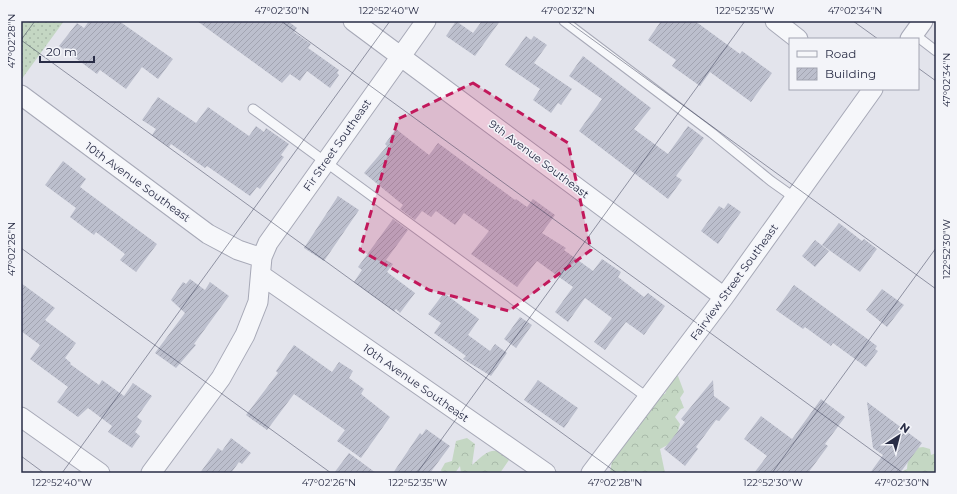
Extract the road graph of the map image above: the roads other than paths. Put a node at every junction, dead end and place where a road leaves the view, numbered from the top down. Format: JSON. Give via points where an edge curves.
{"nodes":[{"id":1,"x":353,"y":21,"type":"edge"},
{"id":2,"x":426,"y":21,"type":"edge"},
{"id":3,"x":564,"y":21,"type":"edge"},
{"id":4,"x":775,"y":21,"type":"edge"},
{"id":5,"x":916,"y":31,"type":"edge"},
{"id":6,"x":797,"y":38,"type":"edge"},
{"id":7,"x":936,"y":51,"type":"edge"},
{"id":8,"x":401,"y":56,"type":"junction"},
{"id":9,"x":868,"y":91,"type":"edge"},
{"id":10,"x":21,"y":95,"type":"edge"},
{"id":11,"x":252,"y":109,"type":"dead end"},
{"id":12,"x":325,"y":161,"type":"junction"},
{"id":13,"x":795,"y":198,"type":"junction"},
{"id":14,"x":262,"y":266,"type":"junction"},
{"id":15,"x":724,"y":297,"type":"junction"},
{"id":16,"x":648,"y":398,"type":"junction"},
{"id":17,"x":21,"y":417,"type":"edge"},
{"id":18,"x":100,"y":473,"type":"edge"},
{"id":19,"x":151,"y":473,"type":"edge"},
{"id":20,"x":546,"y":473,"type":"edge"},
{"id":21,"x":591,"y":473,"type":"edge"}],
"edges":[{"from":1,"to":8,"type":"street","name":"9th Avenue Southeast"},
{"from":2,"to":8,"type":"street","name":"Fir Street Southeast"},
{"from":3,"to":13,"type":"lane"},
{"from":4,"to":6,"type":"street"},
{"from":5,"to":7,"type":"lane"},
{"from":8,"to":12,"type":"street","name":"Fir Street Southeast"},
{"from":8,"to":15,"type":"street","name":"9th Avenue Southeast"},
{"from":9,"to":13,"type":"street","name":"Fairview Street Southeast"},
{"from":10,"to":14,"type":"street","name":"10th Avenue Southeast","via":[[208,234]]},
{"from":11,"to":12,"type":"lane"},
{"from":12,"to":14,"type":"street","name":"Fir Street Southeast","via":[[268,243]]},
{"from":12,"to":16,"type":"lane"},
{"from":13,"to":15,"type":"street","name":"Fairview Street Southeast"},
{"from":14,"to":19,"type":"street","name":"Fir Street Southeast","via":[[258,302],[245,335],[221,378]]},
{"from":14,"to":20,"type":"street","name":"10th Avenue Southeast","via":[[285,292]]},
{"from":15,"to":16,"type":"street","name":"Fairview Street Southeast"},
{"from":16,"to":21,"type":"street","name":"Fairview Street Southeast"},
{"from":17,"to":18,"type":"street"}]}
